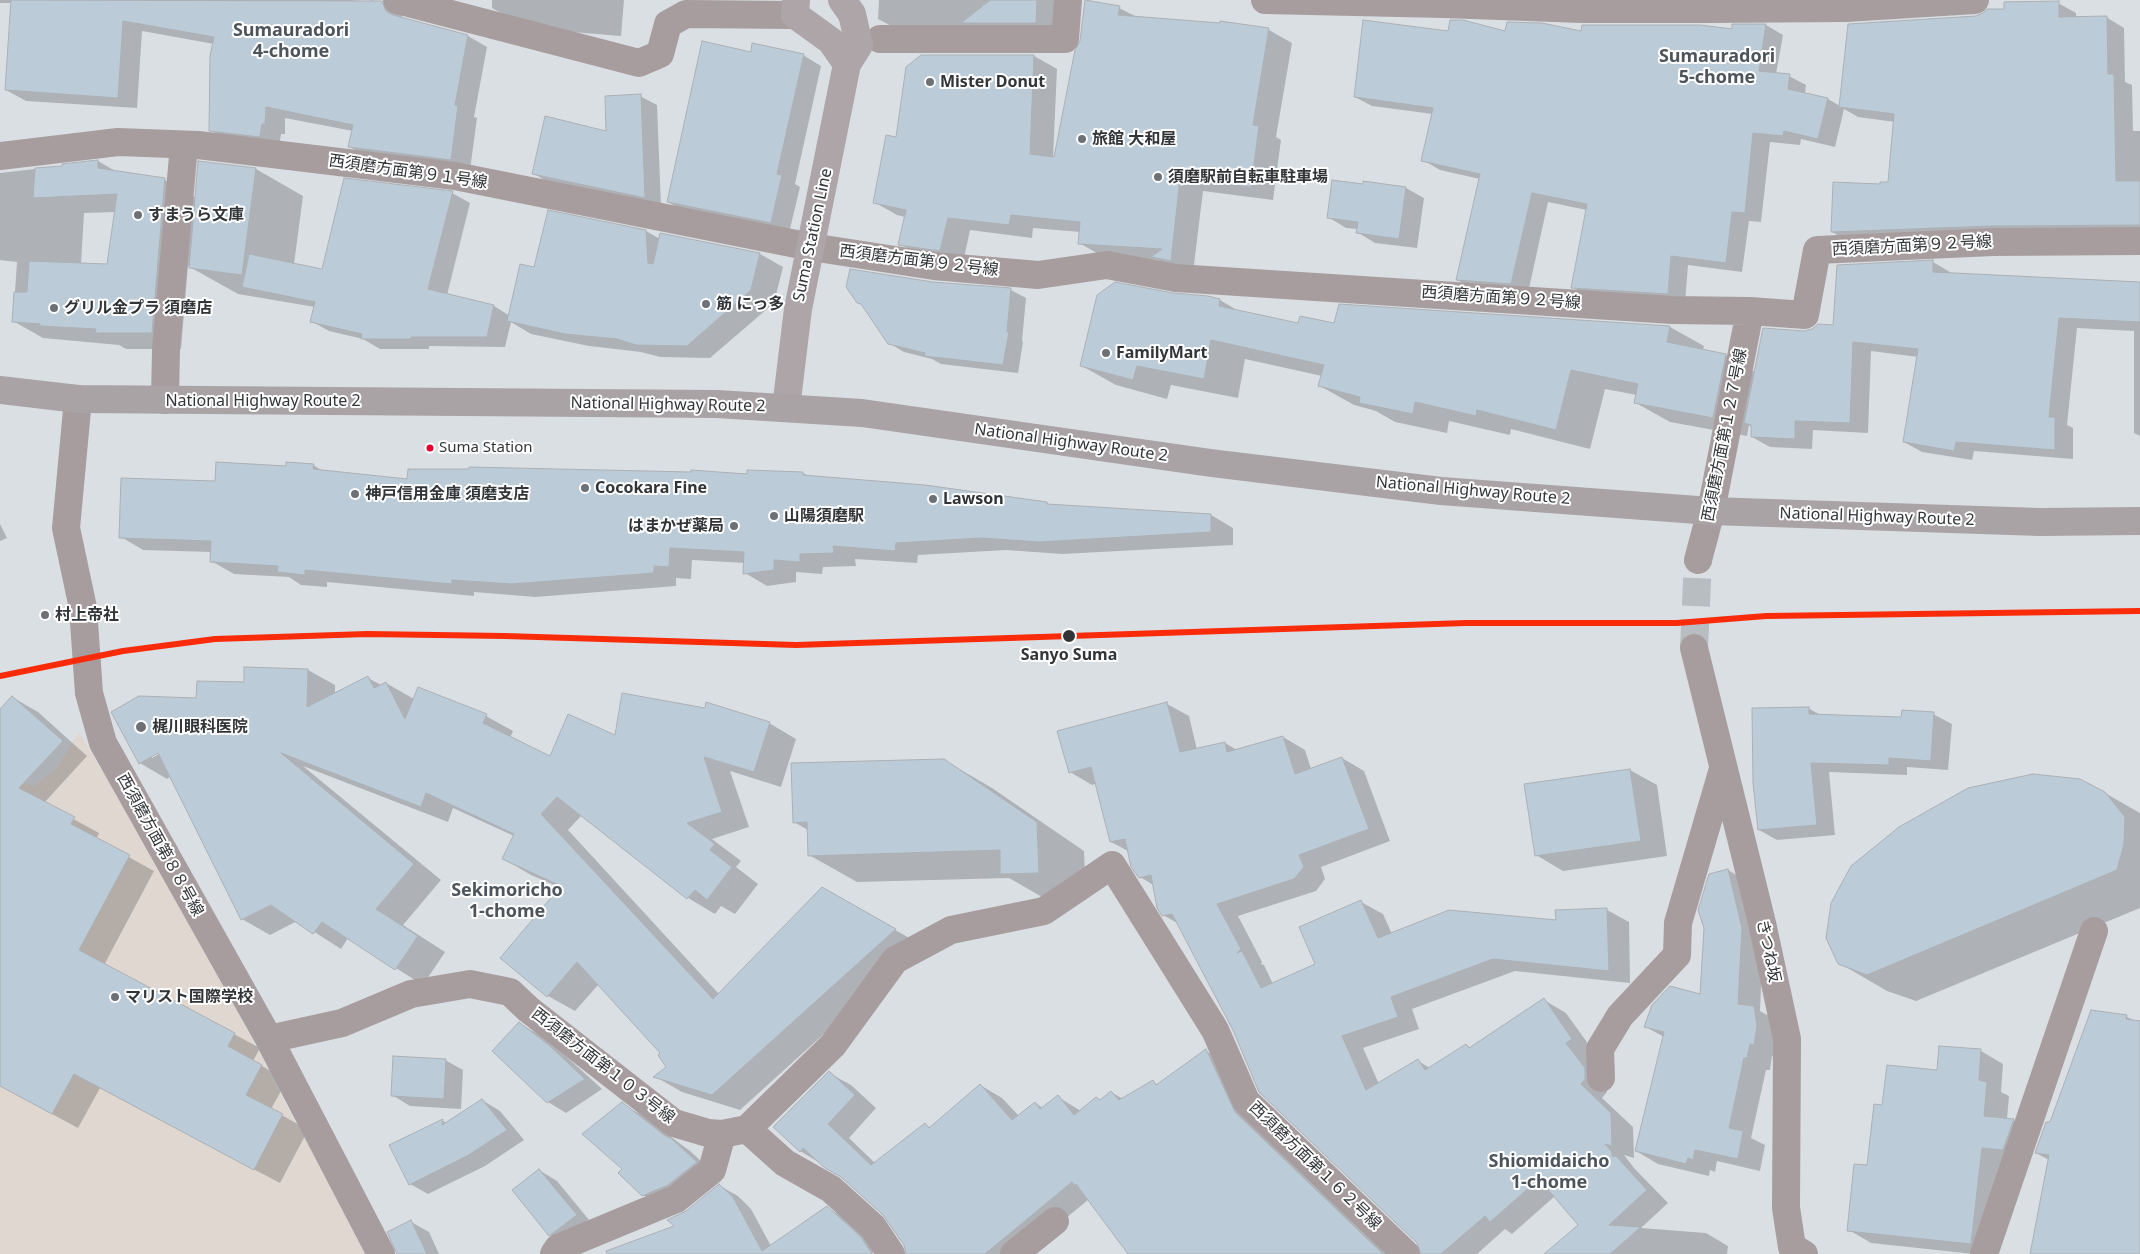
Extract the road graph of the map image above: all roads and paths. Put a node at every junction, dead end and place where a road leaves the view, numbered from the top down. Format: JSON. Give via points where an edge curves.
{"nodes":[{"id":1,"x":397,"y":0,"type":"edge"},
{"id":2,"x":842,"y":0,"type":"edge"},
{"id":3,"x":1068,"y":0,"type":"edge"},
{"id":4,"x":1265,"y":0,"type":"edge"},
{"id":5,"x":1975,"y":0,"type":"edge"},
{"id":6,"x":796,"y":8,"type":"edge"},
{"id":7,"x":880,"y":40,"type":"dead end"},
{"id":8,"x":848,"y":64,"type":"junction"},
{"id":9,"x":184,"y":145,"type":"junction"},
{"id":10,"x":0,"y":156,"type":"edge"},
{"id":11,"x":2140,"y":241,"type":"edge"},
{"id":12,"x":812,"y":247,"type":"junction"},
{"id":13,"x":1750,"y":311,"type":"junction"},
{"id":14,"x":0,"y":390,"type":"edge"},
{"id":15,"x":78,"y":400,"type":"junction"},
{"id":16,"x":165,"y":400,"type":"junction"},
{"id":17,"x":786,"y":408,"type":"junction"},
{"id":18,"x":1711,"y":511,"type":"junction"},
{"id":19,"x":2140,"y":521,"type":"edge"},
{"id":20,"x":1698,"y":560,"type":"tunnel mouth"},
{"id":21,"x":1694,"y":648,"type":"tunnel mouth"},
{"id":22,"x":1724,"y":767,"type":"junction"},
{"id":23,"x":2094,"y":930,"type":"dead end"},
{"id":24,"x":269,"y":1039,"type":"junction"},
{"id":25,"x":1601,"y":1078,"type":"dead end"},
{"id":26,"x":735,"y":1132,"type":"junction"},
{"id":27,"x":1055,"y":1221,"type":"dead end"},
{"id":28,"x":382,"y":1254,"type":"edge"},
{"id":29,"x":554,"y":1254,"type":"edge"},
{"id":30,"x":891,"y":1254,"type":"edge"},
{"id":31,"x":1014,"y":1254,"type":"edge"},
{"id":32,"x":1406,"y":1254,"type":"edge"},
{"id":33,"x":1804,"y":1254,"type":"edge"},
{"id":34,"x":1984,"y":1254,"type":"edge"}],
"edges":[{"from":1,"to":6,"type":"street","via":[[639,63],[660,54],[668,24],[686,14]]},
{"from":2,"to":8,"type":"main road","name":"Suma Station Line","via":[[852,14],[859,45]]},
{"from":3,"to":7,"type":"street","via":[[1065,38]]},
{"from":4,"to":5,"type":"street","via":[[1708,10],[1846,8]]},
{"from":6,"to":8,"type":"main road","via":[[831,40]]},
{"from":8,"to":12,"type":"main road","name":"Suma Station Line"},
{"from":9,"to":10,"type":"street","name":"西須磨方面第９１号線","via":[[118,142]]},
{"from":9,"to":12,"type":"street","name":"西須磨方面第９１号線","via":[[455,176]]},
{"from":9,"to":16,"type":"street","via":[[166,349]]},
{"from":11,"to":13,"type":"street","name":"西須磨方面第９２号線","via":[[1993,242],[1817,250],[1805,315]]},
{"from":12,"to":13,"type":"street","name":"西須磨方面第９２号線","via":[[934,266],[1038,274],[1107,265],[1176,278],[1672,310]]},
{"from":12,"to":17,"type":"main road","name":"Suma Station Line","via":[[798,309]]},
{"from":13,"to":18,"type":"street","name":"西須磨方面第１２７号線"},
{"from":14,"to":15,"type":"highway","name":"National Highway Route 2"},
{"from":15,"to":16,"type":"highway","name":"National Highway Route 2"},
{"from":15,"to":24,"type":"street","name":"西須磨方面第８８号線","via":[[66,528],[83,608],[89,693],[103,743]]},
{"from":16,"to":17,"type":"highway","name":"National Highway Route 2","via":[[717,404]]},
{"from":17,"to":18,"type":"highway","name":"National Highway Route 2","via":[[862,413],[1211,463],[1441,491]]},
{"from":18,"to":19,"type":"highway","name":"National Highway Route 2","via":[[2040,522]]},
{"from":18,"to":20,"type":"street","name":"西須磨方面第１２７号線"},
{"from":21,"to":22,"type":"street","name":"きつね坂"},
{"from":22,"to":25,"type":"street","via":[[1678,923],[1677,955],[1620,1016],[1600,1049]]},
{"from":22,"to":33,"type":"street","name":"きつね坂","via":[[1787,1039],[1786,1208],[1792,1247]]},
{"from":23,"to":34,"type":"street"},
{"from":24,"to":26,"type":"street","name":"西須磨方面第１０３号線","via":[[342,1023],[411,994],[470,984],[510,992],[674,1123],[708,1133]]},
{"from":24,"to":28,"type":"street","name":"西須磨方面第８８号線"},
{"from":26,"to":29,"type":"street","via":[[712,1170],[676,1199],[558,1248]]},
{"from":26,"to":30,"type":"street","via":[[831,1189],[873,1227]]},
{"from":26,"to":32,"type":"street","name":"西須磨方面第１６２号線","via":[[833,1045],[895,960],[952,930],[1044,911],[1112,865],[1215,1030],[1246,1101]]},
{"from":27,"to":31,"type":"street"}]}
